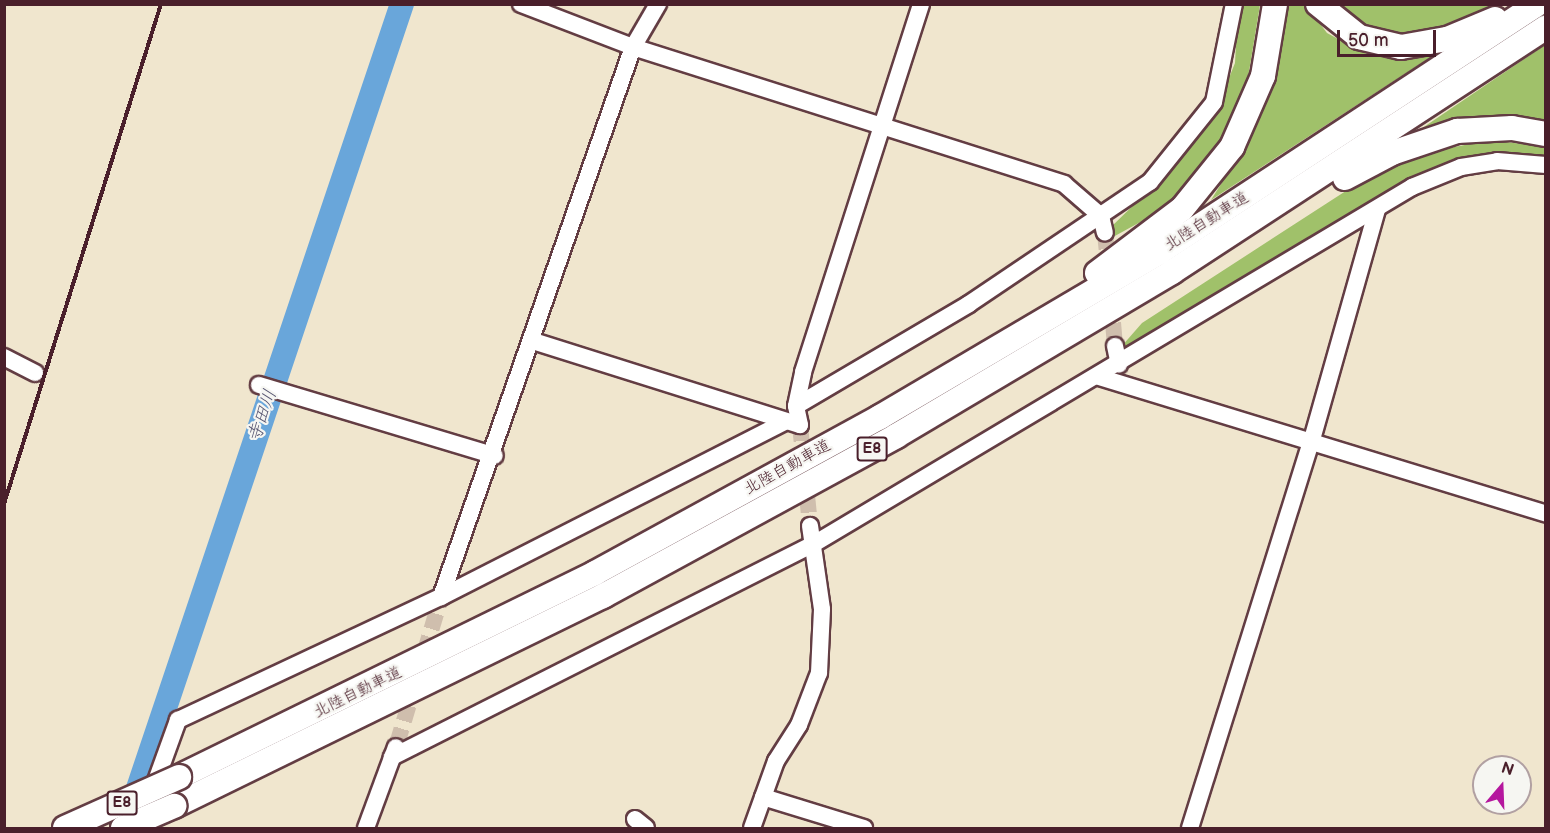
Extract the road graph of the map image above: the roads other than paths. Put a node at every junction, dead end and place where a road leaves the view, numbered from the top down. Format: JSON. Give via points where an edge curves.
{"nodes":[{"id":1,"x":521,"y":4,"type":"edge"},
{"id":2,"x":658,"y":4,"type":"edge"},
{"id":3,"x":921,"y":4,"type":"edge"},
{"id":4,"x":1234,"y":4,"type":"edge"},
{"id":5,"x":1275,"y":4,"type":"edge"},
{"id":6,"x":1318,"y":4,"type":"edge"},
{"id":7,"x":1531,"y":15,"type":"edge"},
{"id":8,"x":633,"y":47,"type":"junction"},
{"id":9,"x":879,"y":124,"type":"junction"},
{"id":10,"x":1545,"y":134,"type":"edge"},
{"id":11,"x":1545,"y":165,"type":"edge"},
{"id":12,"x":1377,"y":210,"type":"junction"},
{"id":13,"x":1101,"y":216,"type":"junction"},
{"id":14,"x":1105,"y":233,"type":"tunnel mouth"},
{"id":15,"x":533,"y":341,"type":"junction"},
{"id":16,"x":1052,"y":344,"type":"junction"},
{"id":17,"x":1115,"y":346,"type":"tunnel mouth"},
{"id":18,"x":4,"y":357,"type":"edge"},
{"id":19,"x":1119,"y":365,"type":"junction"},
{"id":20,"x":35,"y":373,"type":"dead end"},
{"id":21,"x":1100,"y":377,"type":"junction"},
{"id":22,"x":259,"y":385,"type":"dead end"},
{"id":23,"x":796,"y":406,"type":"junction"},
{"id":24,"x":880,"y":417,"type":"junction"},
{"id":25,"x":784,"y":422,"type":"junction"},
{"id":26,"x":1311,"y":443,"type":"junction"},
{"id":27,"x":495,"y":456,"type":"junction"},
{"id":28,"x":1545,"y":514,"type":"edge"},
{"id":29,"x":810,"y":526,"type":"tunnel mouth"},
{"id":30,"x":812,"y":545,"type":"junction"},
{"id":31,"x":441,"y":597,"type":"junction"},
{"id":32,"x":763,"y":798,"type":"junction"},
{"id":33,"x":65,"y":828,"type":"edge"},
{"id":34,"x":123,"y":828,"type":"edge"},
{"id":35,"x":139,"y":828,"type":"edge"},
{"id":36,"x":366,"y":828,"type":"edge"},
{"id":37,"x":752,"y":828,"type":"edge"},
{"id":38,"x":864,"y":828,"type":"edge"},
{"id":39,"x":1190,"y":828,"type":"edge"}],
"edges":[{"from":1,"to":8,"type":"street"},
{"from":2,"to":8,"type":"street"},
{"from":3,"to":9,"type":"street"},
{"from":4,"to":13,"type":"street","via":[[1214,102],[1150,182]]},
{"from":5,"to":24,"type":"highway","via":[[1255,100],[1232,147],[1200,190],[1119,258]]},
{"from":6,"to":7,"type":"highway","via":[[1359,38],[1401,47]]},
{"from":7,"to":16,"type":"highway","name":"北陸自動車道","number":"E8","via":[[1295,194]]},
{"from":7,"to":24,"type":"highway","name":"北陸自動車道","number":"E8","via":[[1169,246]]},
{"from":8,"to":9,"type":"street"},
{"from":8,"to":15,"type":"street"},
{"from":9,"to":13,"type":"street","via":[[1064,184]]},
{"from":9,"to":23,"type":"street"},
{"from":10,"to":16,"type":"highway","via":[[1485,128],[1392,153]]},
{"from":11,"to":12,"type":"street","via":[[1497,160],[1461,167]]},
{"from":12,"to":19,"type":"street"},
{"from":12,"to":26,"type":"street"},
{"from":13,"to":14,"type":"street"},
{"from":13,"to":23,"type":"street","via":[[969,304]]},
{"from":15,"to":25,"type":"street"},
{"from":15,"to":27,"type":"street"},
{"from":16,"to":34,"type":"highway","name":"北陸自動車道","number":"E8","bridge":true,"via":[[603,596]]},
{"from":17,"to":19,"type":"street"},
{"from":18,"to":20,"type":"street"},
{"from":19,"to":21,"type":"street"},
{"from":21,"to":26,"type":"street"},
{"from":21,"to":30,"type":"street"},
{"from":22,"to":27,"type":"street"},
{"from":23,"to":25,"type":"street","via":[[800,424]]},
{"from":24,"to":33,"type":"highway","name":"北陸自動車道","number":"E8","bridge":true,"via":[[585,578],[179,777]]},
{"from":25,"to":31,"type":"street"},
{"from":26,"to":28,"type":"street"},
{"from":26,"to":39,"type":"street"},
{"from":27,"to":31,"type":"street"},
{"from":29,"to":30,"type":"street"},
{"from":30,"to":32,"type":"street","via":[[824,645],[799,725],[776,761]]},
{"from":30,"to":36,"type":"street","via":[[394,750]]},
{"from":31,"to":35,"type":"street","via":[[178,720]]},
{"from":32,"to":37,"type":"street"},
{"from":32,"to":38,"type":"street"}]}
